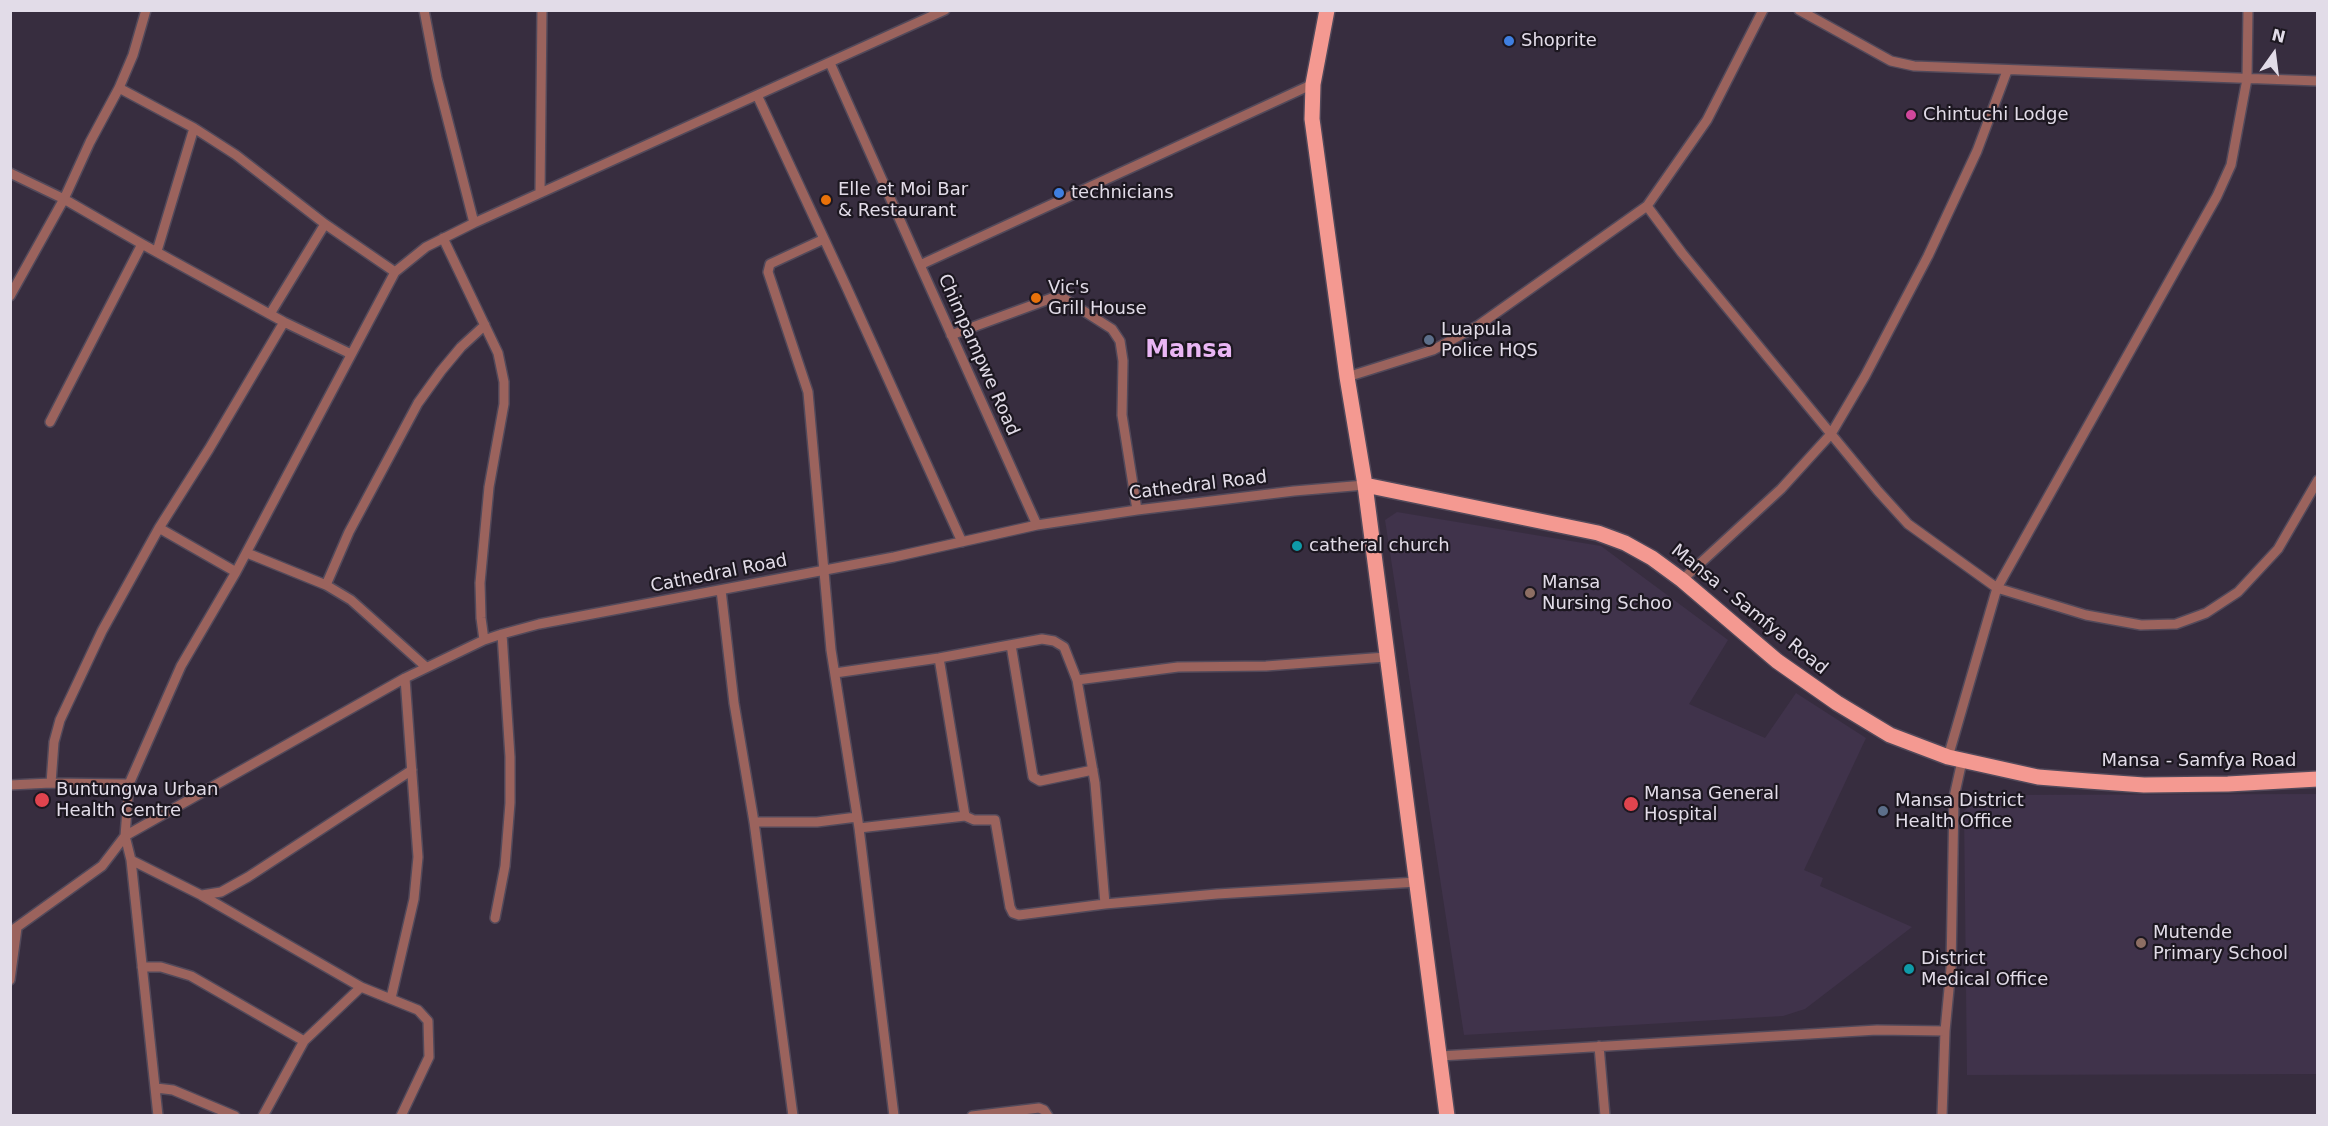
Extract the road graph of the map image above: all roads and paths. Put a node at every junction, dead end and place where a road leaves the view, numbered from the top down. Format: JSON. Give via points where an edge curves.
{"nodes":[{"id":1,"x":146,"y":10,"type":"edge"},
{"id":2,"x":424,"y":10,"type":"edge"},
{"id":3,"x":542,"y":10,"type":"edge"},
{"id":4,"x":945,"y":10,"type":"edge"},
{"id":5,"x":1327,"y":10,"type":"edge"},
{"id":6,"x":1763,"y":10,"type":"edge"},
{"id":7,"x":1799,"y":10,"type":"edge"},
{"id":8,"x":2248,"y":10,"type":"edge"},
{"id":9,"x":932,"y":13,"type":"edge"},
{"id":10,"x":830,"y":63,"type":"junction"},
{"id":11,"x":2007,"y":71,"type":"junction"},
{"id":12,"x":2247,"y":79,"type":"junction"},
{"id":13,"x":2318,"y":81,"type":"edge"},
{"id":14,"x":1313,"y":84,"type":"junction"},
{"id":15,"x":119,"y":88,"type":"junction"},
{"id":16,"x":757,"y":95,"type":"junction"},
{"id":17,"x":194,"y":128,"type":"junction"},
{"id":18,"x":10,"y":173,"type":"edge"},
{"id":19,"x":540,"y":193,"type":"junction"},
{"id":20,"x":64,"y":199,"type":"junction"},
{"id":21,"x":1647,"y":206,"type":"junction"},
{"id":22,"x":474,"y":223,"type":"junction"},
{"id":23,"x":325,"y":224,"type":"junction"},
{"id":24,"x":443,"y":238,"type":"junction"},
{"id":25,"x":824,"y":239,"type":"junction"},
{"id":26,"x":142,"y":244,"type":"junction"},
{"id":27,"x":157,"y":251,"type":"junction"},
{"id":28,"x":920,"y":265,"type":"junction"},
{"id":29,"x":395,"y":272,"type":"junction"},
{"id":30,"x":10,"y":297,"type":"edge"},
{"id":31,"x":270,"y":314,"type":"junction"},
{"id":32,"x":284,"y":322,"type":"junction"},
{"id":33,"x":485,"y":325,"type":"junction"},
{"id":34,"x":951,"y":335,"type":"junction"},
{"id":35,"x":351,"y":354,"type":"junction"},
{"id":36,"x":1347,"y":377,"type":"junction"},
{"id":37,"x":50,"y":422,"type":"dead end"},
{"id":38,"x":1831,"y":434,"type":"junction"},
{"id":39,"x":2318,"y":480,"type":"edge"},
{"id":40,"x":1365,"y":485,"type":"junction"},
{"id":41,"x":1137,"y":510,"type":"junction"},
{"id":42,"x":1037,"y":525,"type":"junction"},
{"id":43,"x":159,"y":528,"type":"junction"},
{"id":44,"x":962,"y":542,"type":"junction"},
{"id":45,"x":247,"y":553,"type":"junction"},
{"id":46,"x":823,"y":571,"type":"junction"},
{"id":47,"x":236,"y":572,"type":"junction"},
{"id":48,"x":1682,"y":580,"type":"junction"},
{"id":49,"x":326,"y":585,"type":"junction"},
{"id":50,"x":1997,"y":588,"type":"junction"},
{"id":51,"x":721,"y":591,"type":"junction"},
{"id":52,"x":502,"y":634,"type":"junction"},
{"id":53,"x":484,"y":640,"type":"junction"},
{"id":54,"x":1011,"y":645,"type":"junction"},
{"id":55,"x":1386,"y":657,"type":"junction"},
{"id":56,"x":939,"y":658,"type":"junction"},
{"id":57,"x":426,"y":668,"type":"junction"},
{"id":58,"x":835,"y":674,"type":"junction"},
{"id":59,"x":405,"y":678,"type":"junction"},
{"id":60,"x":1077,"y":680,"type":"junction"},
{"id":61,"x":1955,"y":759,"type":"junction"},
{"id":62,"x":412,"y":770,"type":"junction"},
{"id":63,"x":1093,"y":770,"type":"junction"},
{"id":64,"x":2318,"y":779,"type":"edge"},
{"id":65,"x":51,"y":783,"type":"junction"},
{"id":66,"x":129,"y":784,"type":"junction"},
{"id":67,"x":10,"y":785,"type":"edge"},
{"id":68,"x":965,"y":816,"type":"junction"},
{"id":69,"x":857,"y":817,"type":"junction"},
{"id":70,"x":754,"y":822,"type":"junction"},
{"id":71,"x":859,"y":828,"type":"junction"},
{"id":72,"x":125,"y":836,"type":"junction"},
{"id":73,"x":131,"y":860,"type":"junction"},
{"id":74,"x":1417,"y":882,"type":"junction"},
{"id":75,"x":201,"y":895,"type":"junction"},
{"id":76,"x":1106,"y":904,"type":"junction"},
{"id":77,"x":495,"y":918,"type":"dead end"},
{"id":78,"x":14,"y":930,"type":"edge"},
{"id":79,"x":142,"y":967,"type":"junction"},
{"id":80,"x":10,"y":980,"type":"edge"},
{"id":81,"x":361,"y":987,"type":"junction"},
{"id":82,"x":391,"y":998,"type":"junction"},
{"id":83,"x":1945,"y":1031,"type":"junction"},
{"id":84,"x":304,"y":1041,"type":"junction"},
{"id":85,"x":1599,"y":1046,"type":"junction"},
{"id":86,"x":1440,"y":1056,"type":"junction"},
{"id":87,"x":156,"y":1088,"type":"junction"},
{"id":88,"x":231,"y":1115,"type":"edge"},
{"id":89,"x":158,"y":1116,"type":"edge"},
{"id":90,"x":263,"y":1116,"type":"edge"},
{"id":91,"x":400,"y":1116,"type":"edge"},
{"id":92,"x":793,"y":1116,"type":"edge"},
{"id":93,"x":894,"y":1116,"type":"edge"},
{"id":94,"x":972,"y":1116,"type":"edge"},
{"id":95,"x":1048,"y":1116,"type":"edge"},
{"id":96,"x":1448,"y":1116,"type":"edge"},
{"id":97,"x":1605,"y":1116,"type":"edge"},
{"id":98,"x":1942,"y":1116,"type":"edge"}],
"edges":[{"from":1,"to":15,"type":"street"},
{"from":2,"to":22,"type":"street"},
{"from":3,"to":19,"type":"street"},
{"from":4,"to":9,"type":"street"},
{"from":5,"to":14,"type":"main road"},
{"from":6,"to":21,"type":"street","via":[[1707,120]]},
{"from":7,"to":11,"type":"street","via":[[1891,61],[1934,69]]},
{"from":8,"to":12,"type":"street"},
{"from":9,"to":10,"type":"street"},
{"from":10,"to":16,"type":"street"},
{"from":10,"to":28,"type":"street"},
{"from":11,"to":12,"type":"street"},
{"from":11,"to":38,"type":"street","via":[[1977,151],[1928,256]]},
{"from":12,"to":13,"type":"street"},
{"from":12,"to":50,"type":"street","via":[[2231,165],[2217,196]]},
{"from":14,"to":28,"type":"street","name":"Chimpampwe Road"},
{"from":14,"to":36,"type":"main road","via":[[1312,119]]},
{"from":15,"to":17,"type":"street"},
{"from":15,"to":20,"type":"street"},
{"from":16,"to":19,"type":"street"},
{"from":16,"to":25,"type":"street"},
{"from":17,"to":23,"type":"street","via":[[236,155]]},
{"from":17,"to":27,"type":"street"},
{"from":18,"to":20,"type":"street"},
{"from":19,"to":22,"type":"street"},
{"from":20,"to":26,"type":"street"},
{"from":20,"to":30,"type":"street"},
{"from":21,"to":36,"type":"street","via":[[1479,325],[1433,350]]},
{"from":21,"to":38,"type":"street"},
{"from":22,"to":24,"type":"street"},
{"from":23,"to":29,"type":"street"},
{"from":23,"to":31,"type":"street"},
{"from":24,"to":29,"type":"street"},
{"from":24,"to":33,"type":"street"},
{"from":25,"to":44,"type":"street"},
{"from":25,"to":46,"type":"street","via":[[768,268],[808,392]]},
{"from":26,"to":27,"type":"street"},
{"from":26,"to":37,"type":"street"},
{"from":27,"to":31,"type":"street"},
{"from":28,"to":34,"type":"street","name":"Chimpampwe Road"},
{"from":29,"to":35,"type":"street"},
{"from":31,"to":32,"type":"street"},
{"from":32,"to":35,"type":"street"},
{"from":32,"to":43,"type":"street"},
{"from":33,"to":49,"type":"street","via":[[454,355],[418,403],[349,532]]},
{"from":33,"to":53,"type":"street","via":[[498,353],[504,404],[489,487],[480,583]]},
{"from":34,"to":41,"type":"street","via":[[1052,298],[1065,299],[1112,329],[1120,341],[1124,361],[1122,415]]},
{"from":34,"to":42,"type":"street","name":"Chimpampwe Road"},
{"from":35,"to":45,"type":"street"},
{"from":36,"to":40,"type":"main road"},
{"from":38,"to":48,"type":"street","via":[[1781,489]]},
{"from":38,"to":50,"type":"street","via":[[1908,524]]},
{"from":39,"to":50,"type":"street","via":[[2278,549],[2238,592],[2206,613],[2176,624],[2141,625],[2086,615]]},
{"from":40,"to":41,"type":"street","name":"Cathedral Road"},
{"from":40,"to":48,"type":"main road","name":"Mansa - Samfya Road","via":[[1598,532],[1652,558]]},
{"from":40,"to":55,"type":"main road"},
{"from":41,"to":42,"type":"street","name":"Cathedral Road"},
{"from":42,"to":44,"type":"street","name":"Cathedral Road"},
{"from":43,"to":47,"type":"street"},
{"from":43,"to":65,"type":"street","via":[[68,700],[54,742]]},
{"from":44,"to":46,"type":"street","name":"Cathedral Road"},
{"from":45,"to":47,"type":"street"},
{"from":45,"to":49,"type":"street"},
{"from":46,"to":51,"type":"street","name":"Cathedral Road"},
{"from":46,"to":58,"type":"street"},
{"from":47,"to":66,"type":"street","via":[[181,666]]},
{"from":48,"to":61,"type":"main road","name":"Mansa - Samfya Road","via":[[1777,661],[1837,703],[1890,735]]},
{"from":49,"to":57,"type":"street","via":[[360,607]]},
{"from":50,"to":61,"type":"street"},
{"from":51,"to":52,"type":"street","name":"Cathedral Road"},
{"from":51,"to":70,"type":"street"},
{"from":52,"to":53,"type":"street","name":"Cathedral Road"},
{"from":52,"to":77,"type":"street","via":[[510,802]]},
{"from":53,"to":57,"type":"street","name":"Cathedral Road"},
{"from":54,"to":56,"type":"street"},
{"from":54,"to":60,"type":"street","via":[[1042,639],[1059,643]]},
{"from":54,"to":63,"type":"street","via":[[1033,777],[1040,781]]},
{"from":55,"to":60,"type":"street","via":[[1178,668]]},
{"from":55,"to":74,"type":"main road"},
{"from":56,"to":58,"type":"street"},
{"from":56,"to":68,"type":"street"},
{"from":57,"to":59,"type":"street","name":"Cathedral Road"},
{"from":58,"to":69,"type":"street"},
{"from":59,"to":62,"type":"street"},
{"from":59,"to":72,"type":"street","name":"Cathedral Road"},
{"from":60,"to":63,"type":"street"},
{"from":61,"to":64,"type":"main road","name":"Mansa - Samfya Road","via":[[2038,777],[2144,785]]},
{"from":61,"to":83,"type":"street","via":[[1951,968]]},
{"from":62,"to":75,"type":"street","via":[[248,877],[220,892]]},
{"from":62,"to":82,"type":"street","via":[[418,857],[414,899]]},
{"from":63,"to":76,"type":"street"},
{"from":65,"to":66,"type":"street"},
{"from":65,"to":67,"type":"street"},
{"from":66,"to":72,"type":"street"},
{"from":68,"to":71,"type":"street"},
{"from":68,"to":76,"type":"street","via":[[996,822],[1013,913]]},
{"from":69,"to":70,"type":"street","via":[[817,822]]},
{"from":69,"to":71,"type":"street"},
{"from":70,"to":92,"type":"street"},
{"from":71,"to":93,"type":"street"},
{"from":72,"to":73,"type":"street"},
{"from":72,"to":78,"type":"street","via":[[102,866]]},
{"from":73,"to":75,"type":"street"},
{"from":73,"to":79,"type":"street"},
{"from":74,"to":76,"type":"street"},
{"from":74,"to":86,"type":"main road"},
{"from":75,"to":81,"type":"street"},
{"from":78,"to":80,"type":"street"},
{"from":79,"to":84,"type":"street","via":[[161,967],[191,976]]},
{"from":79,"to":87,"type":"street"},
{"from":81,"to":82,"type":"street"},
{"from":81,"to":84,"type":"street"},
{"from":82,"to":91,"type":"street","via":[[424,1015],[429,1031],[429,1057]]},
{"from":83,"to":85,"type":"street","via":[[1877,1030]]},
{"from":83,"to":98,"type":"street"},
{"from":84,"to":90,"type":"street"},
{"from":85,"to":86,"type":"street"},
{"from":85,"to":97,"type":"street"},
{"from":86,"to":96,"type":"main road"},
{"from":87,"to":88,"type":"street","via":[[173,1090]]},
{"from":87,"to":89,"type":"street"},
{"from":94,"to":95,"type":"street","via":[[1039,1108]]}]}
